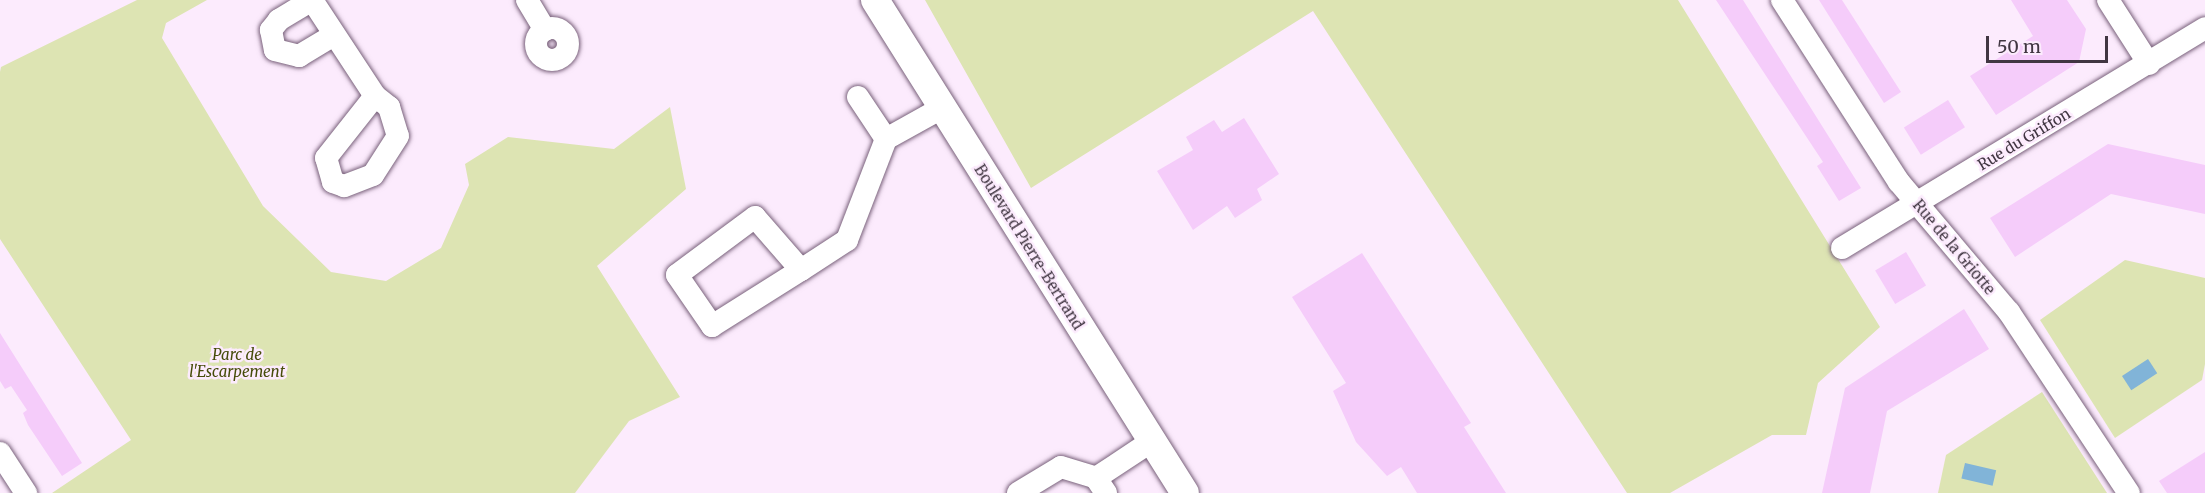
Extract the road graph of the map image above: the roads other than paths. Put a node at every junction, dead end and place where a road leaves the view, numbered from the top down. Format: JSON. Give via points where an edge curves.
{"nodes":[{"id":1,"x":312,"y":0,"type":"edge"},
{"id":2,"x":527,"y":0,"type":"edge"},
{"id":3,"x":874,"y":0,"type":"edge"},
{"id":4,"x":1782,"y":0,"type":"edge"},
{"id":5,"x":2108,"y":0,"type":"edge"},
{"id":6,"x":2205,"y":28,"type":"edge"},
{"id":7,"x":545,"y":30,"type":"dead end"},
{"id":8,"x":334,"y":35,"type":"junction"},
{"id":9,"x":2149,"y":64,"type":"junction"},
{"id":10,"x":375,"y":96,"type":"dead end"},
{"id":11,"x":858,"y":97,"type":"dead end"},
{"id":12,"x":942,"y":108,"type":"junction"},
{"id":13,"x":886,"y":139,"type":"junction"},
{"id":14,"x":1916,"y":202,"type":"junction"},
{"id":15,"x":1842,"y":248,"type":"dead end"},
{"id":16,"x":801,"y":270,"type":"junction"},
{"id":17,"x":1152,"y":441,"type":"junction"},
{"id":18,"x":0,"y":453,"type":"edge"},
{"id":19,"x":1101,"y":485,"type":"edge"},
{"id":20,"x":26,"y":493,"type":"edge"},
{"id":21,"x":1018,"y":493,"type":"edge"},
{"id":22,"x":1185,"y":493,"type":"edge"},
{"id":23,"x":2129,"y":493,"type":"edge"}],
"edges":[{"from":1,"to":8,"type":"street"},
{"from":1,"to":8,"type":"street","via":[[279,20],[272,30],[275,50],[299,56]]},
{"from":2,"to":7,"type":"street"},
{"from":3,"to":12,"type":"main road","name":"Boulevard Pierre-Bertrand"},
{"from":4,"to":14,"type":"street","name":"Rue de la Griotte"},
{"from":5,"to":9,"type":"street"},
{"from":6,"to":9,"type":"street","name":"Rue du Griffon"},
{"from":8,"to":10,"type":"street"},
{"from":9,"to":14,"type":"street","name":"Rue du Griffon"},
{"from":11,"to":13,"type":"street"},
{"from":12,"to":13,"type":"street"},
{"from":12,"to":17,"type":"main road","name":"Boulevard Pierre-Bertrand"},
{"from":13,"to":16,"type":"street","via":[[847,240]]},
{"from":14,"to":15,"type":"street","name":"Rue du Griffon"},
{"from":14,"to":23,"type":"street","name":"Rue de la Griotte","via":[[2009,312]]},
{"from":16,"to":16,"type":"street","via":[[712,326],[676,275],[755,217]]},
{"from":17,"to":19,"type":"street"},
{"from":17,"to":22,"type":"main road","name":"Boulevard Pierre-Bertrand"},
{"from":18,"to":20,"type":"street"},
{"from":19,"to":21,"type":"street","via":[[1061,467]]}]}
